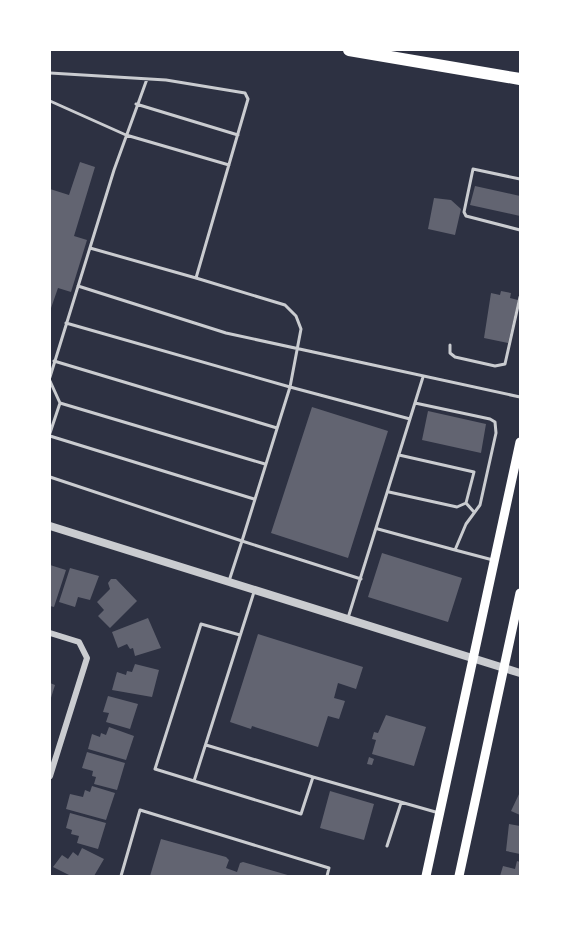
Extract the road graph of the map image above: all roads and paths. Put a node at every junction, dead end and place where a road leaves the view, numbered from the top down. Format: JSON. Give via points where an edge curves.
{"nodes":[{"id":1,"x":349,"y":50,"type":"edge"},
{"id":2,"x":50,"y":73,"type":"edge"},
{"id":3,"x":148,"y":78,"type":"junction"},
{"id":4,"x":520,"y":80,"type":"edge"},
{"id":5,"x":50,"y":102,"type":"edge"},
{"id":6,"x":136,"y":104,"type":"junction"},
{"id":7,"x":126,"y":135,"type":"junction"},
{"id":8,"x":238,"y":135,"type":"junction"},
{"id":9,"x":229,"y":165,"type":"junction"},
{"id":10,"x":520,"y":178,"type":"edge"},
{"id":11,"x":520,"y":230,"type":"edge"},
{"id":12,"x":90,"y":248,"type":"junction"},
{"id":13,"x":196,"y":278,"type":"junction"},
{"id":14,"x":78,"y":286,"type":"junction"},
{"id":15,"x":520,"y":297,"type":"edge"},
{"id":16,"x":66,"y":323,"type":"junction"},
{"id":17,"x":450,"y":345,"type":"dead end"},
{"id":18,"x":296,"y":349,"type":"junction"},
{"id":19,"x":54,"y":360,"type":"junction"},
{"id":20,"x":423,"y":376,"type":"junction"},
{"id":21,"x":50,"y":377,"type":"edge"},
{"id":22,"x":50,"y":381,"type":"edge"},
{"id":23,"x":290,"y":387,"type":"junction"},
{"id":24,"x":520,"y":397,"type":"edge"},
{"id":25,"x":415,"y":403,"type":"junction"},
{"id":26,"x":60,"y":404,"type":"junction"},
{"id":27,"x":410,"y":419,"type":"junction"},
{"id":28,"x":277,"y":428,"type":"junction"},
{"id":29,"x":50,"y":435,"type":"edge"},
{"id":30,"x":520,"y":442,"type":"edge"},
{"id":31,"x":399,"y":455,"type":"junction"},
{"id":32,"x":266,"y":464,"type":"junction"},
{"id":33,"x":50,"y":477,"type":"edge"},
{"id":34,"x":389,"y":492,"type":"junction"},
{"id":35,"x":255,"y":499,"type":"junction"},
{"id":36,"x":466,"y":503,"type":"junction"},
{"id":37,"x":474,"y":512,"type":"junction"},
{"id":38,"x":50,"y":526,"type":"edge"},
{"id":39,"x":378,"y":529,"type":"junction"},
{"id":40,"x":242,"y":541,"type":"junction"},
{"id":41,"x":455,"y":550,"type":"junction"},
{"id":42,"x":495,"y":560,"type":"junction"},
{"id":43,"x":361,"y":579,"type":"junction"},
{"id":44,"x":229,"y":582,"type":"junction"},
{"id":45,"x":255,"y":590,"type":"junction"},
{"id":46,"x":520,"y":593,"type":"edge"},
{"id":47,"x":348,"y":620,"type":"junction"},
{"id":48,"x":50,"y":633,"type":"edge"},
{"id":49,"x":240,"y":635,"type":"junction"},
{"id":50,"x":474,"y":659,"type":"junction"},
{"id":51,"x":503,"y":668,"type":"junction"},
{"id":52,"x":520,"y":673,"type":"edge"},
{"id":53,"x":205,"y":745,"type":"junction"},
{"id":54,"x":50,"y":776,"type":"edge"},
{"id":55,"x":313,"y":777,"type":"junction"},
{"id":56,"x":194,"y":781,"type":"junction"},
{"id":57,"x":401,"y":802,"type":"junction"},
{"id":58,"x":440,"y":814,"type":"junction"},
{"id":59,"x":387,"y":846,"type":"dead end"},
{"id":60,"x":121,"y":876,"type":"edge"},
{"id":61,"x":327,"y":876,"type":"edge"},
{"id":62,"x":426,"y":876,"type":"edge"},
{"id":63,"x":459,"y":876,"type":"edge"}],
"edges":[{"from":1,"to":4,"type":"highway"},
{"from":2,"to":3,"type":"lane"},
{"from":3,"to":6,"type":"lane"},
{"from":3,"to":8,"type":"lane","via":[[245,93],[248,99]]},
{"from":5,"to":7,"type":"lane"},
{"from":6,"to":7,"type":"lane"},
{"from":6,"to":8,"type":"lane"},
{"from":7,"to":9,"type":"lane"},
{"from":7,"to":12,"type":"lane"},
{"from":8,"to":9,"type":"lane"},
{"from":9,"to":13,"type":"lane"},
{"from":10,"to":11,"type":"lane","via":[[473,169],[464,212],[466,216]]},
{"from":12,"to":13,"type":"lane"},
{"from":12,"to":14,"type":"lane"},
{"from":13,"to":18,"type":"lane","via":[[285,305],[296,316],[301,329]]},
{"from":14,"to":16,"type":"lane"},
{"from":14,"to":18,"type":"lane","via":[[226,333]]},
{"from":15,"to":17,"type":"lane","via":[[505,364],[495,366],[455,357],[450,353]]},
{"from":16,"to":19,"type":"lane"},
{"from":16,"to":23,"type":"lane"},
{"from":18,"to":20,"type":"lane"},
{"from":18,"to":23,"type":"lane"},
{"from":19,"to":21,"type":"lane"},
{"from":19,"to":28,"type":"lane"},
{"from":20,"to":24,"type":"lane"},
{"from":20,"to":25,"type":"lane"},
{"from":22,"to":26,"type":"lane"},
{"from":23,"to":27,"type":"lane"},
{"from":23,"to":28,"type":"lane"},
{"from":25,"to":27,"type":"lane"},
{"from":25,"to":37,"type":"lane","via":[[495,422],[484,490]]},
{"from":26,"to":29,"type":"lane"},
{"from":26,"to":32,"type":"lane"},
{"from":27,"to":31,"type":"lane"},
{"from":28,"to":32,"type":"lane"},
{"from":29,"to":35,"type":"lane"},
{"from":30,"to":42,"type":"main road"},
{"from":31,"to":34,"type":"lane"},
{"from":31,"to":36,"type":"lane","via":[[474,472]]},
{"from":32,"to":35,"type":"lane"},
{"from":33,"to":40,"type":"lane"},
{"from":34,"to":36,"type":"lane","via":[[458,507]]},
{"from":34,"to":39,"type":"lane"},
{"from":35,"to":40,"type":"lane"},
{"from":36,"to":37,"type":"lane"},
{"from":37,"to":41,"type":"lane"},
{"from":38,"to":44,"type":"street"},
{"from":39,"to":41,"type":"lane"},
{"from":39,"to":43,"type":"lane"},
{"from":40,"to":43,"type":"lane"},
{"from":40,"to":44,"type":"lane"},
{"from":41,"to":42,"type":"lane"},
{"from":42,"to":50,"type":"main road"},
{"from":43,"to":47,"type":"lane"},
{"from":44,"to":45,"type":"street"},
{"from":45,"to":47,"type":"street"},
{"from":45,"to":49,"type":"lane"},
{"from":46,"to":51,"type":"main road"},
{"from":47,"to":50,"type":"street"},
{"from":48,"to":54,"type":"street","via":[[79,642],[87,658]]},
{"from":49,"to":53,"type":"lane"},
{"from":49,"to":56,"type":"lane","via":[[201,624],[155,769]]},
{"from":50,"to":51,"type":"street"},
{"from":50,"to":58,"type":"main road"},
{"from":51,"to":52,"type":"street"},
{"from":51,"to":63,"type":"main road"},
{"from":53,"to":55,"type":"lane"},
{"from":53,"to":56,"type":"lane"},
{"from":55,"to":56,"type":"lane","via":[[301,814]]},
{"from":55,"to":57,"type":"lane"},
{"from":57,"to":58,"type":"lane"},
{"from":57,"to":59,"type":"lane"},
{"from":58,"to":62,"type":"main road"},
{"from":60,"to":61,"type":"lane","via":[[140,810],[329,868]]}]}
